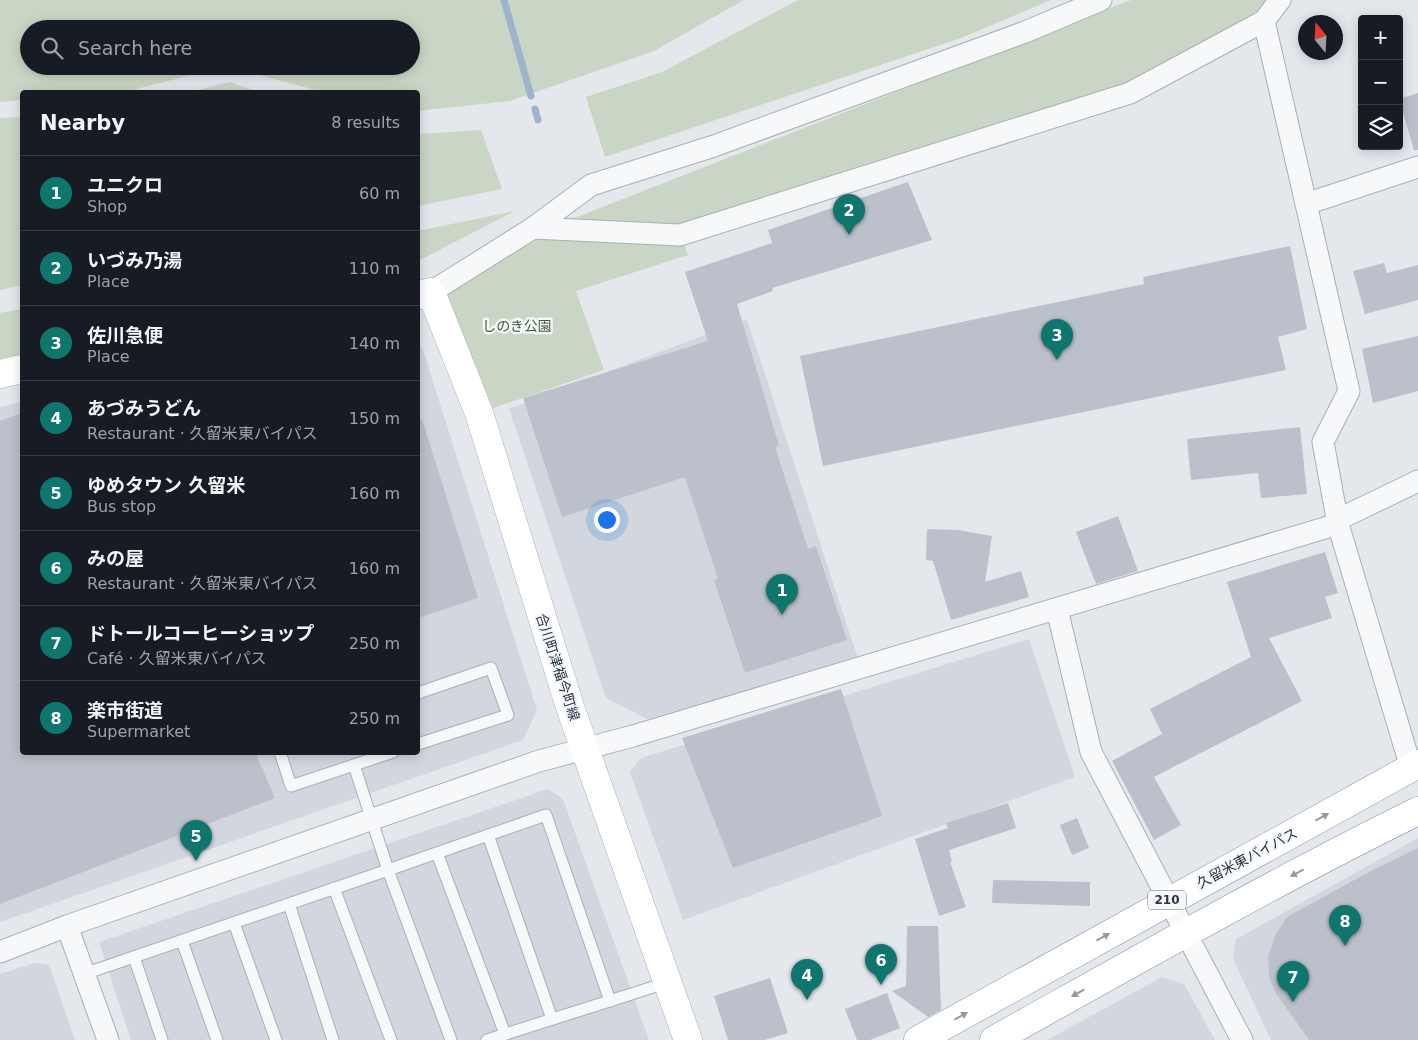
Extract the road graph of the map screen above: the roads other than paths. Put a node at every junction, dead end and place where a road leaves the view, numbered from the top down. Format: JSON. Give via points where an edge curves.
{"nodes":[{"id":1,"x":1101,"y":0,"type":"edge"},
{"id":2,"x":1280,"y":0,"type":"edge"},
{"id":3,"x":1264,"y":21,"type":"junction"},
{"id":4,"x":1418,"y":167,"type":"edge"},
{"id":5,"x":1306,"y":204,"type":"junction"},
{"id":6,"x":533,"y":228,"type":"junction"},
{"id":7,"x":424,"y":294,"type":"edge"},
{"id":8,"x":20,"y":369,"type":"edge"},
{"id":9,"x":0,"y":374,"type":"edge"},
{"id":10,"x":1418,"y":481,"type":"edge"},
{"id":11,"x":1338,"y":522,"type":"junction"},
{"id":12,"x":1057,"y":610,"type":"junction"},
{"id":13,"x":420,"y":692,"type":"edge"},
{"id":14,"x":420,"y":743,"type":"edge"},
{"id":15,"x":585,"y":748,"type":"junction"},
{"id":16,"x":281,"y":755,"type":"edge"},
{"id":17,"x":384,"y":755,"type":"edge"},
{"id":18,"x":354,"y":765,"type":"junction"},
{"id":19,"x":1414,"y":766,"type":"edge"},
{"id":20,"x":1418,"y":811,"type":"edge"},
{"id":21,"x":373,"y":820,"type":"junction"},
{"id":22,"x":488,"y":835,"type":"junction"},
{"id":23,"x":437,"y":853,"type":"junction"},
{"id":24,"x":388,"y":870,"type":"junction"},
{"id":25,"x":334,"y":888,"type":"junction"},
{"id":26,"x":1167,"y":900,"type":"junction"},
{"id":27,"x":289,"y":904,"type":"junction"},
{"id":28,"x":234,"y":923,"type":"junction"},
{"id":29,"x":67,"y":926,"type":"junction"},
{"id":30,"x":1185,"y":933,"type":"junction"},
{"id":31,"x":182,"y":940,"type":"junction"},
{"id":32,"x":0,"y":952,"type":"edge"},
{"id":33,"x":134,"y":957,"type":"junction"},
{"id":34,"x":84,"y":974,"type":"junction"},
{"id":35,"x":669,"y":982,"type":"junction"},
{"id":36,"x":610,"y":1000,"type":"junction"},
{"id":37,"x":552,"y":1019,"type":"junction"},
{"id":38,"x":505,"y":1034,"type":"junction"},
{"id":39,"x":108,"y":1040,"type":"edge"},
{"id":40,"x":162,"y":1040,"type":"edge"},
{"id":41,"x":218,"y":1040,"type":"edge"},
{"id":42,"x":276,"y":1040,"type":"edge"},
{"id":43,"x":333,"y":1040,"type":"edge"},
{"id":44,"x":391,"y":1040,"type":"edge"},
{"id":45,"x":450,"y":1040,"type":"edge"},
{"id":46,"x":487,"y":1040,"type":"edge"},
{"id":47,"x":688,"y":1040,"type":"edge"},
{"id":48,"x":918,"y":1040,"type":"edge"},
{"id":49,"x":994,"y":1040,"type":"edge"},
{"id":50,"x":1242,"y":1040,"type":"edge"}],
"edges":[{"from":1,"to":6,"type":"street","via":[[1025,32],[714,146],[591,185]]},
{"from":2,"to":3,"type":"street"},
{"from":3,"to":5,"type":"street"},
{"from":3,"to":6,"type":"street","via":[[1130,93],[680,235]]},
{"from":4,"to":5,"type":"street"},
{"from":5,"to":11,"type":"street","via":[[1349,391],[1323,442]]},
{"from":6,"to":7,"type":"street"},
{"from":7,"to":15,"type":"main road","name":"合川町津福今町線","via":[[479,413]]},
{"from":8,"to":9,"type":"main road"},
{"from":10,"to":11,"type":"street"},
{"from":11,"to":12,"type":"street"},
{"from":11,"to":19,"type":"street"},
{"from":12,"to":15,"type":"street"},
{"from":12,"to":26,"type":"street","via":[[1091,752]]},
{"from":13,"to":14,"type":"lane","via":[[490,668],[508,715]]},
{"from":15,"to":21,"type":"street"},
{"from":15,"to":35,"type":"main road","name":"合川町津福今町線","via":[[596,787]]},
{"from":16,"to":18,"type":"lane","via":[[291,786]]},
{"from":17,"to":18,"type":"lane"},
{"from":18,"to":21,"type":"lane"},
{"from":26,"to":19,"type":"main road","name":"久留米東バイパス","number":"210","one_way":true},
{"from":20,"to":30,"type":"main road","number":"210","one_way":true},
{"from":21,"to":24,"type":"lane"},
{"from":21,"to":29,"type":"street"},
{"from":22,"to":23,"type":"lane"},
{"from":22,"to":36,"type":"lane","via":[[546,815]]},
{"from":22,"to":37,"type":"lane"},
{"from":23,"to":24,"type":"lane"},
{"from":23,"to":38,"type":"lane"},
{"from":24,"to":25,"type":"lane"},
{"from":24,"to":45,"type":"lane"},
{"from":25,"to":27,"type":"lane"},
{"from":25,"to":44,"type":"lane"},
{"from":26,"to":30,"type":"street"},
{"from":48,"to":26,"type":"main road","name":"久留米東バイパス","number":"210","one_way":true},
{"from":27,"to":28,"type":"lane"},
{"from":27,"to":43,"type":"lane"},
{"from":28,"to":31,"type":"lane"},
{"from":28,"to":42,"type":"lane"},
{"from":29,"to":32,"type":"street"},
{"from":29,"to":34,"type":"street"},
{"from":30,"to":49,"type":"main road","number":"210","one_way":true},
{"from":30,"to":50,"type":"street"},
{"from":31,"to":33,"type":"lane"},
{"from":31,"to":41,"type":"lane"},
{"from":33,"to":34,"type":"lane"},
{"from":33,"to":40,"type":"lane"},
{"from":34,"to":39,"type":"street"},
{"from":35,"to":36,"type":"lane"},
{"from":35,"to":47,"type":"main road","name":"合川町津福今町線"},
{"from":36,"to":37,"type":"lane"},
{"from":37,"to":38,"type":"lane"},
{"from":38,"to":46,"type":"lane"}]}
